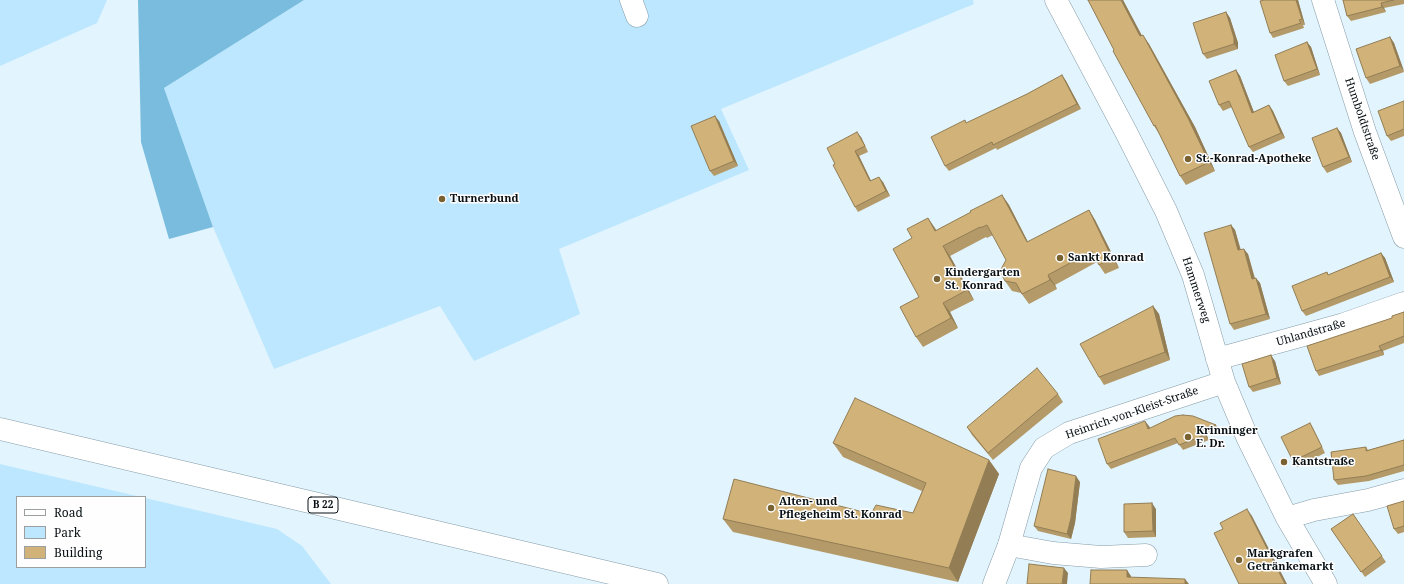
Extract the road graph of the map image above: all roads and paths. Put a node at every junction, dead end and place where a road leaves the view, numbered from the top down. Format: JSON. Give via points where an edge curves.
{"nodes":[{"id":1,"x":1056,"y":0,"type":"edge"},
{"id":2,"x":1323,"y":0,"type":"edge"},
{"id":3,"x":1404,"y":237,"type":"edge"},
{"id":4,"x":1404,"y":303,"type":"edge"},
{"id":5,"x":1217,"y":359,"type":"junction"},
{"id":6,"x":1224,"y":382,"type":"junction"},
{"id":7,"x":0,"y":429,"type":"edge"},
{"id":8,"x":1404,"y":490,"type":"edge"},
{"id":9,"x":1287,"y":518,"type":"junction"},
{"id":10,"x":1008,"y":545,"type":"junction"},
{"id":11,"x":1146,"y":555,"type":"dead end"},
{"id":12,"x":657,"y":584,"type":"edge"},
{"id":13,"x":994,"y":584,"type":"edge"},
{"id":14,"x":1006,"y":584,"type":"edge"},
{"id":15,"x":1326,"y":584,"type":"edge"}],
"edges":[{"from":1,"to":5,"type":"street","name":"Hammerweg","via":[[1166,211],[1193,275]]},
{"from":2,"to":3,"type":"street","name":"Humboldtstraße","via":[[1365,132]]},
{"from":4,"to":5,"type":"street","name":"Uhlandstraße","via":[[1344,324]]},
{"from":5,"to":6,"type":"street","name":"Hammerweg"},
{"from":6,"to":9,"type":"street","name":"Hammerweg","via":[[1248,439]]},
{"from":6,"to":10,"type":"street","name":"Heinrich-von-Kleist-Straße","via":[[1069,433],[1044,448],[1031,468]]},
{"from":7,"to":12,"type":"street","number":"B 22"},
{"from":8,"to":9,"type":"street"},
{"from":9,"to":15,"type":"street","name":"Hammerweg"},
{"from":10,"to":11,"type":"street","via":[[1101,556]]},
{"from":10,"to":13,"type":"street"},
{"from":10,"to":14,"type":"street"}]}
